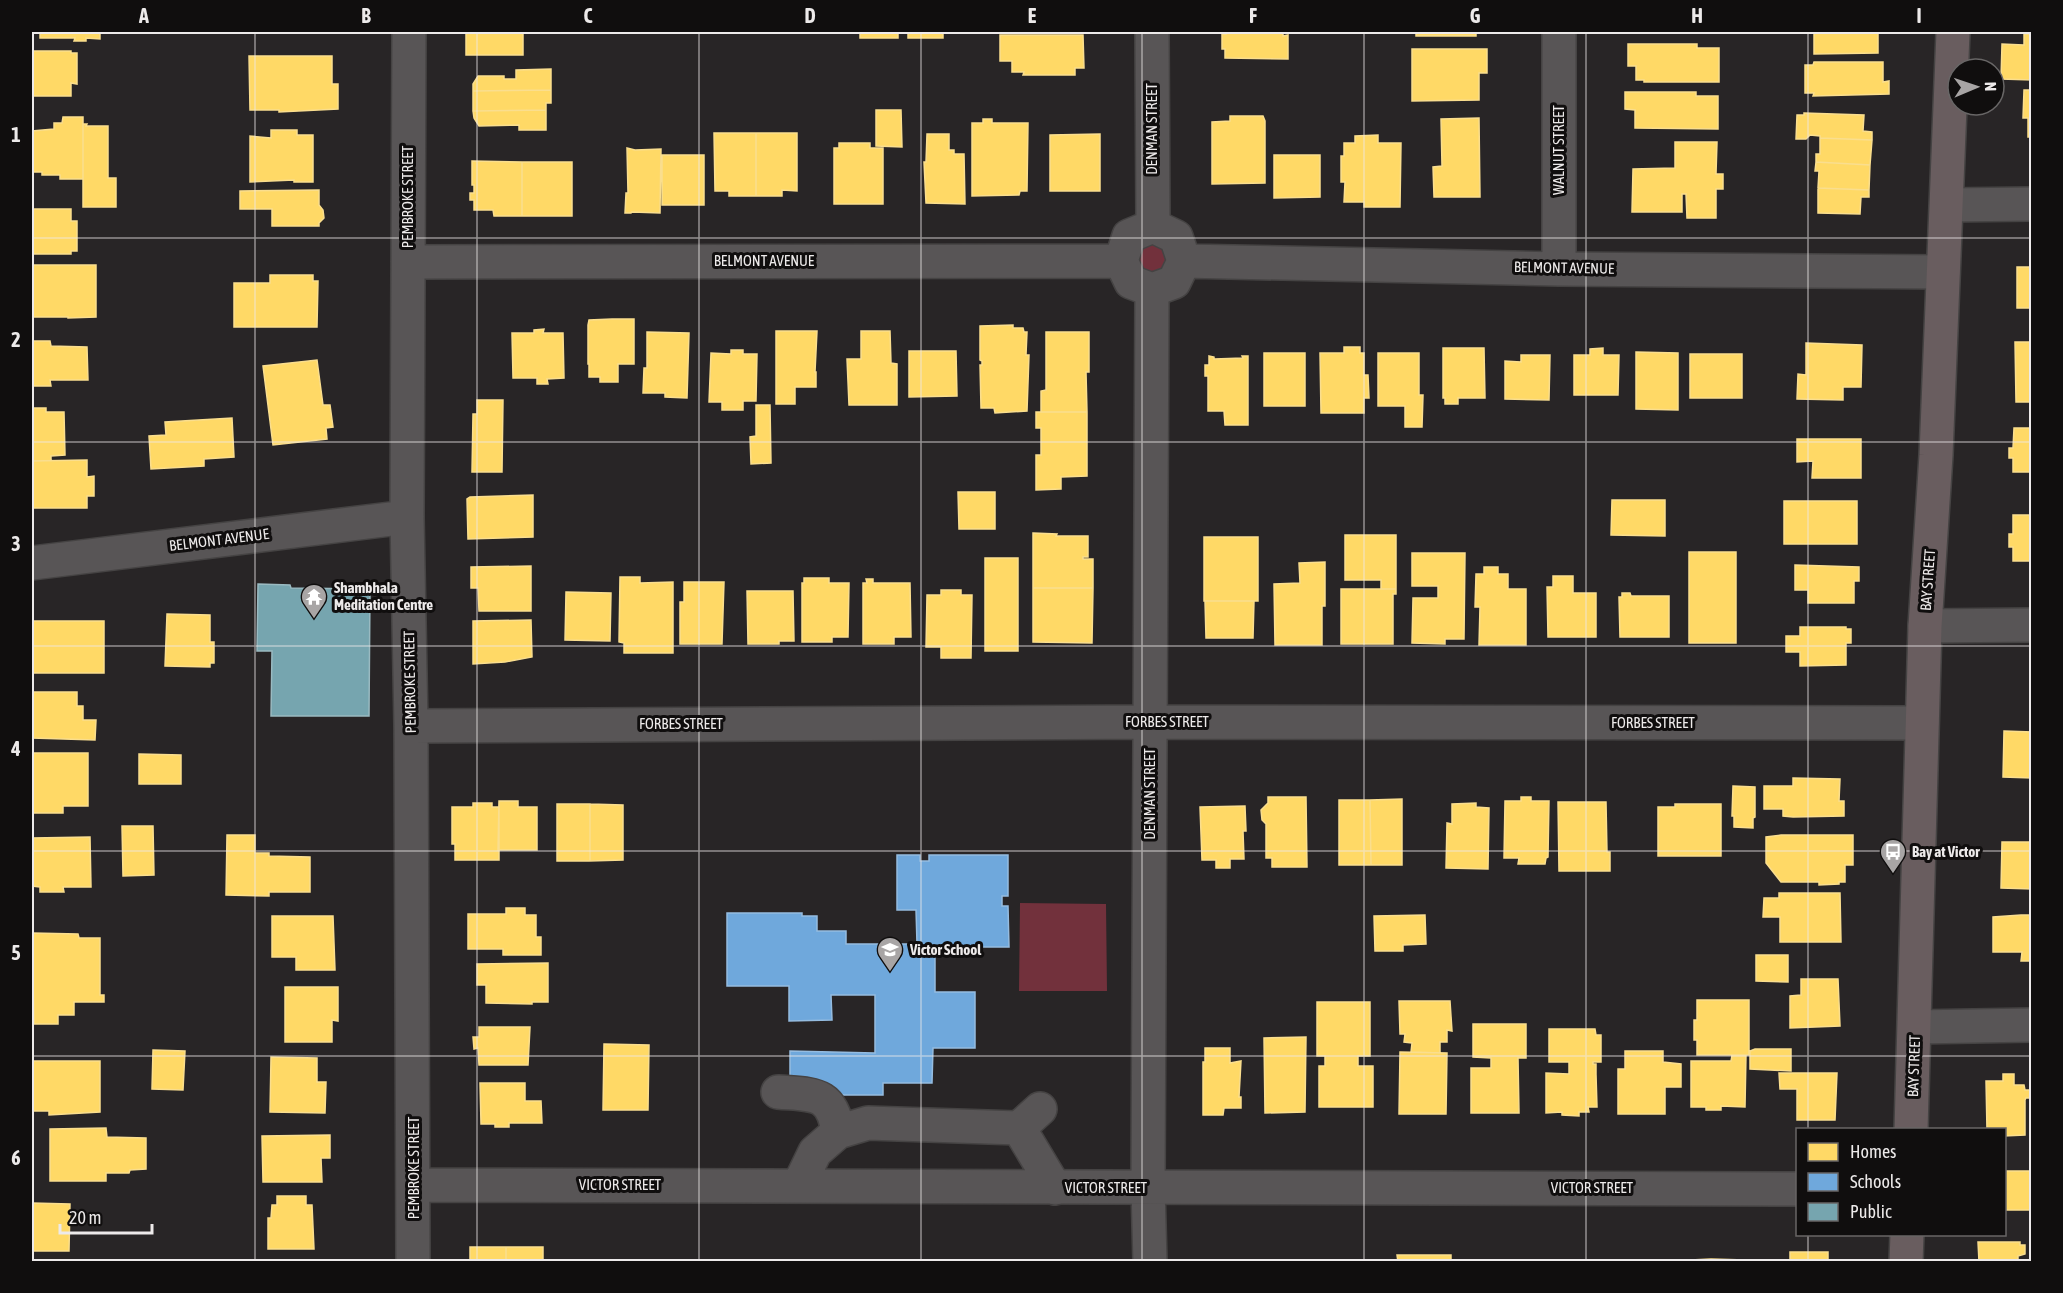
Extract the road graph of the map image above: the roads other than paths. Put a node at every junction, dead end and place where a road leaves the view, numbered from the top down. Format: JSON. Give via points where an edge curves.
{"nodes":[{"id":1,"x":409,"y":32,"type":"edge"},
{"id":2,"x":1152,"y":32,"type":"edge"},
{"id":3,"x":1559,"y":32,"type":"edge"},
{"id":4,"x":1953,"y":32,"type":"edge"},
{"id":5,"x":2031,"y":204,"type":"edge"},
{"id":6,"x":1947,"y":205,"type":"junction"},
{"id":7,"x":1153,"y":226,"type":"junction"},
{"id":8,"x":1121,"y":261,"type":"junction"},
{"id":9,"x":1184,"y":261,"type":"junction"},
{"id":10,"x":408,"y":262,"type":"junction"},
{"id":11,"x":1558,"y":269,"type":"junction"},
{"id":12,"x":1944,"y":272,"type":"junction"},
{"id":13,"x":1152,"y":290,"type":"junction"},
{"id":14,"x":406,"y":517,"type":"junction"},
{"id":15,"x":32,"y":563,"type":"edge"},
{"id":16,"x":2031,"y":625,"type":"edge"},
{"id":17,"x":1924,"y":627,"type":"junction"},
{"id":18,"x":1150,"y":722,"type":"junction"},
{"id":19,"x":1922,"y":723,"type":"junction"},
{"id":20,"x":411,"y":726,"type":"junction"},
{"id":21,"x":2031,"y":1025,"type":"edge"},
{"id":22,"x":1916,"y":1027,"type":"junction"},
{"id":23,"x":778,"y":1092,"type":"dead end"},
{"id":24,"x":1911,"y":1128,"type":"edge"},
{"id":25,"x":838,"y":1132,"type":"junction"},
{"id":26,"x":414,"y":1185,"type":"junction"},
{"id":27,"x":799,"y":1185,"type":"junction"},
{"id":28,"x":1055,"y":1188,"type":"junction"},
{"id":29,"x":1148,"y":1188,"type":"junction"},
{"id":30,"x":1796,"y":1189,"type":"edge"},
{"id":31,"x":1907,"y":1236,"type":"edge"},
{"id":32,"x":413,"y":1262,"type":"edge"},
{"id":33,"x":1150,"y":1262,"type":"edge"},
{"id":34,"x":1906,"y":1262,"type":"edge"}],
"edges":[{"from":1,"to":10,"type":"street","name":"PEMBROKE STREET"},
{"from":2,"to":7,"type":"street","name":"DENMAN STREET"},
{"from":3,"to":11,"type":"street","name":"WALNUT STREET"},
{"from":4,"to":6,"type":"main road","name":"BAY STREET"},
{"from":5,"to":6,"type":"street"},
{"from":6,"to":12,"type":"main road","name":"BAY STREET"},
{"from":7,"to":8,"type":"street","via":[[1129,236]]},
{"from":7,"to":9,"type":"street","via":[[1176,237]]},
{"from":8,"to":10,"type":"street","name":"BELMONT AVENUE"},
{"from":8,"to":13,"type":"street","via":[[1131,282]]},
{"from":9,"to":11,"type":"street","name":"BELMONT AVENUE"},
{"from":9,"to":13,"type":"street","via":[[1174,282]]},
{"from":10,"to":14,"type":"street","name":"PEMBROKE STREET"},
{"from":11,"to":12,"type":"street","name":"BELMONT AVENUE"},
{"from":12,"to":17,"type":"main road","name":"BAY STREET"},
{"from":13,"to":18,"type":"street","name":"DENMAN STREET"},
{"from":14,"to":15,"type":"street","name":"BELMONT AVENUE"},
{"from":14,"to":20,"type":"street","name":"PEMBROKE STREET"},
{"from":16,"to":17,"type":"street"},
{"from":17,"to":19,"type":"main road","name":"BAY STREET"},
{"from":18,"to":19,"type":"street","name":"FORBES STREET"},
{"from":18,"to":20,"type":"street","name":"FORBES STREET"},
{"from":18,"to":29,"type":"street","name":"DENMAN STREET"},
{"from":19,"to":22,"type":"main road","name":"BAY STREET"},
{"from":20,"to":26,"type":"street","name":"PEMBROKE STREET"},
{"from":21,"to":22,"type":"street"},
{"from":22,"to":24,"type":"main road","name":"BAY STREET"},
{"from":23,"to":25,"type":"street","via":[[822,1098],[835,1116]]},
{"from":25,"to":27,"type":"street","via":[[815,1152]]},
{"from":25,"to":28,"type":"street","via":[[868,1123],[1029,1119]]},
{"from":26,"to":27,"type":"street","name":"VICTOR STREET"},
{"from":26,"to":32,"type":"street","name":"PEMBROKE STREET"},
{"from":27,"to":28,"type":"street","name":"VICTOR STREET"},
{"from":28,"to":29,"type":"street","name":"VICTOR STREET"},
{"from":29,"to":30,"type":"street","name":"VICTOR STREET"},
{"from":29,"to":33,"type":"street","name":"DENMAN STREET"},
{"from":31,"to":34,"type":"main road"}]}
